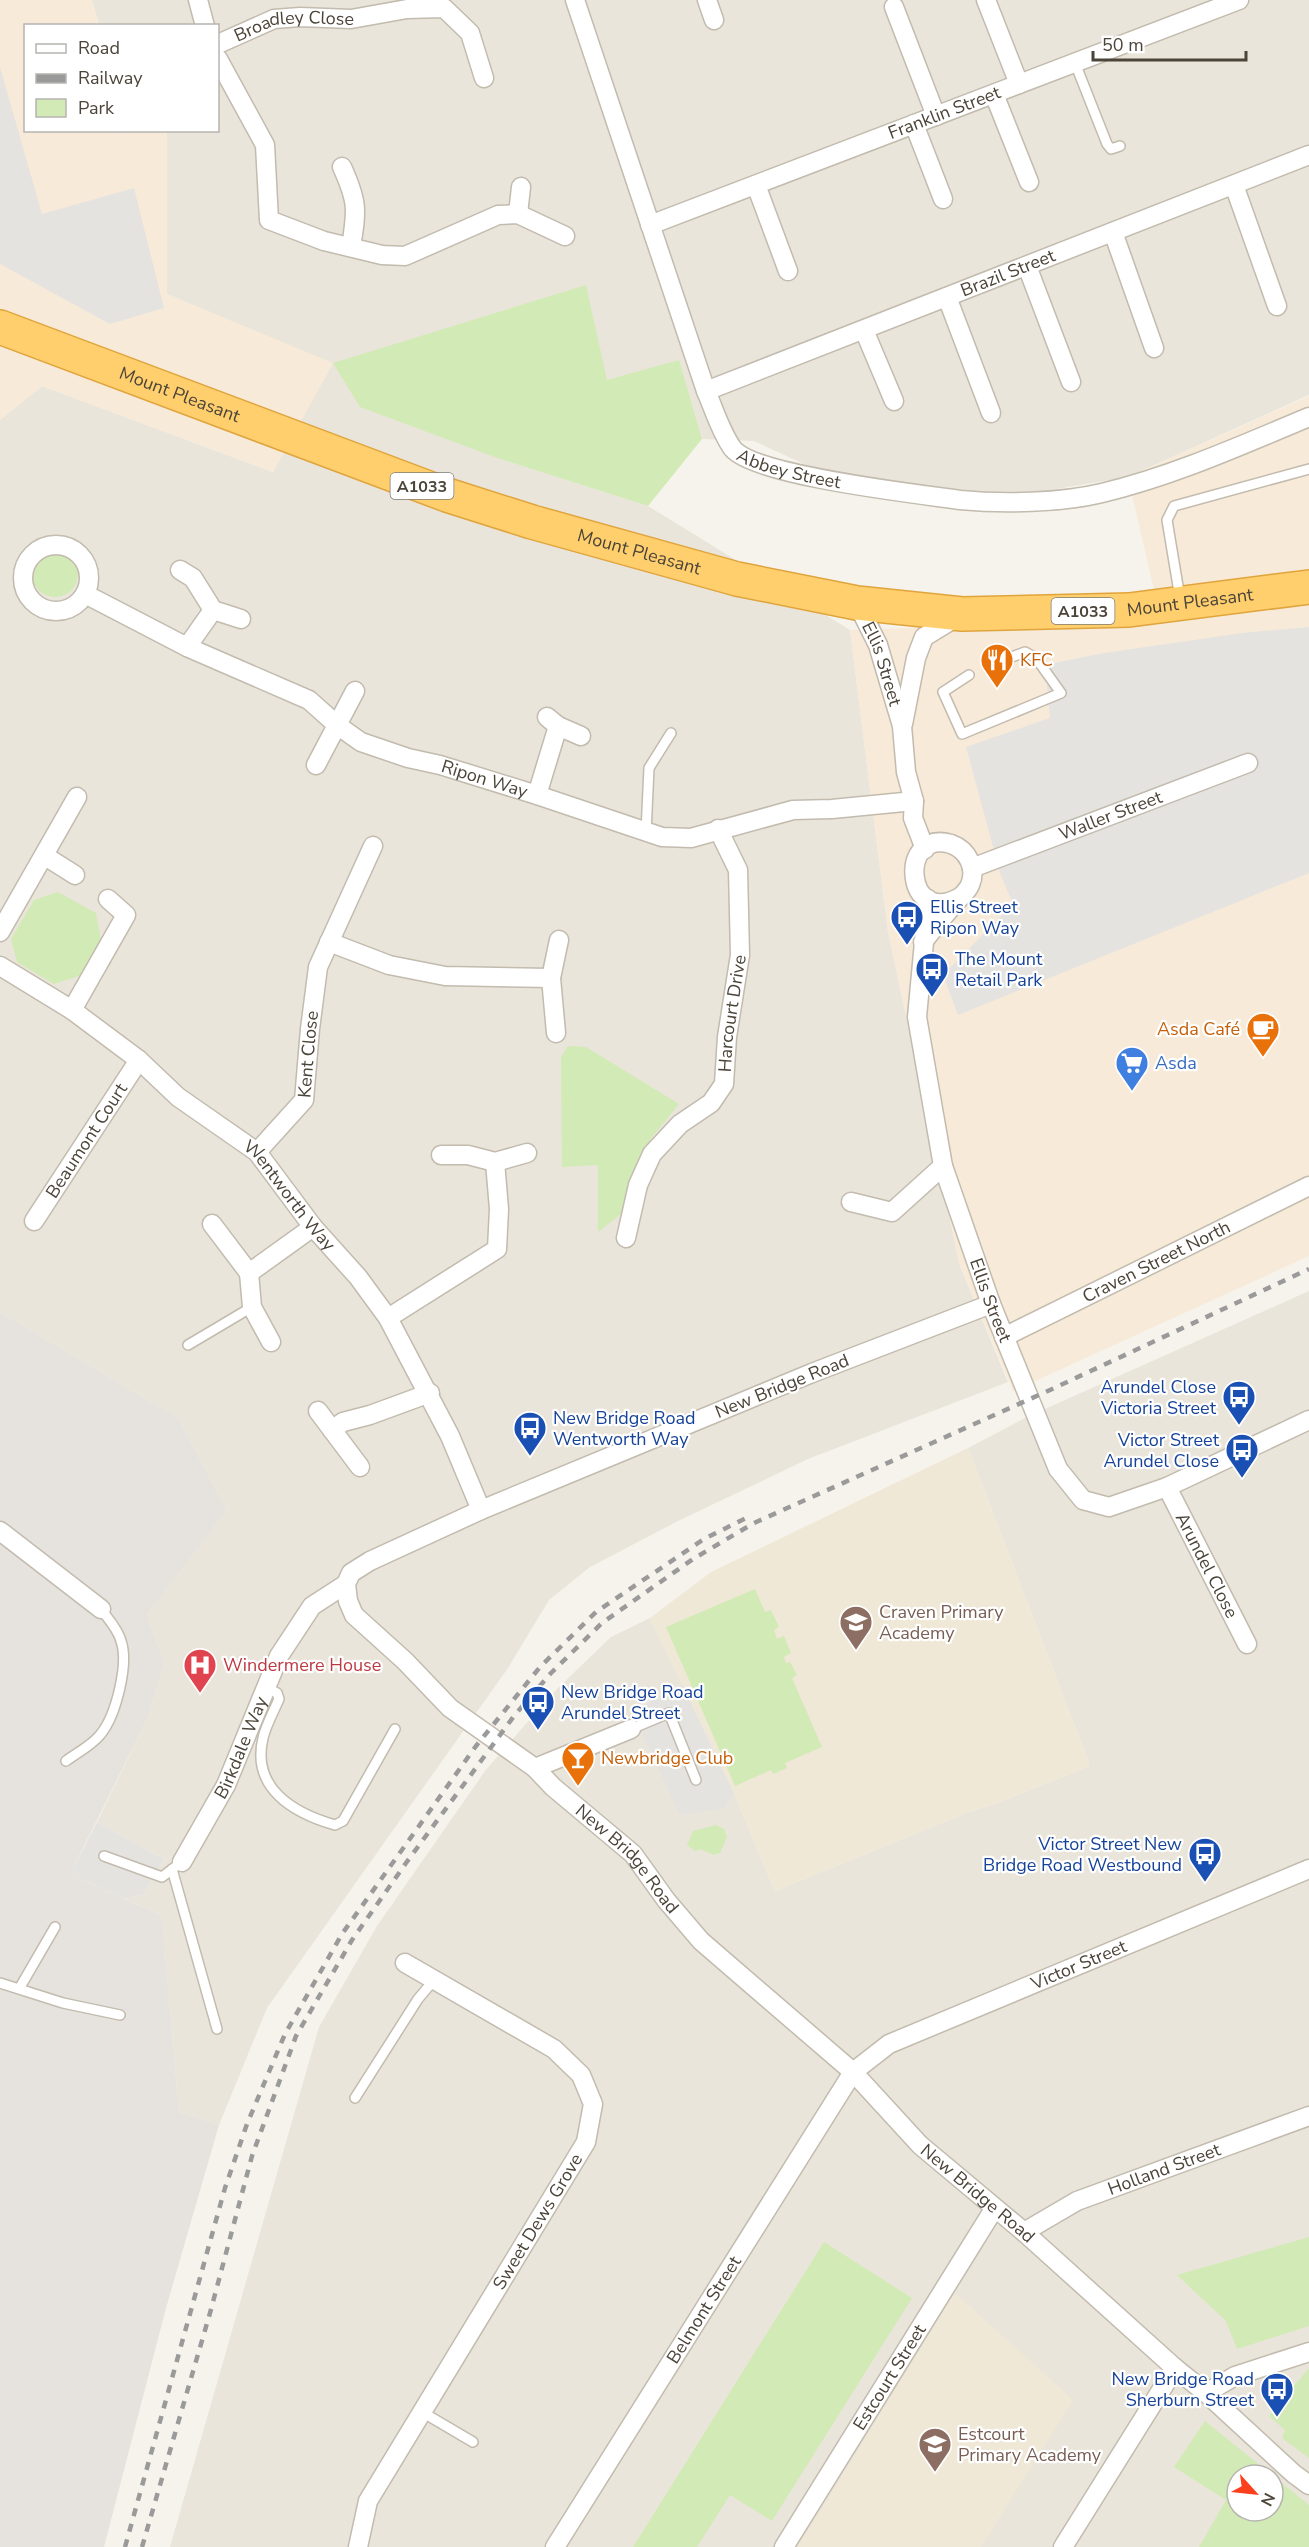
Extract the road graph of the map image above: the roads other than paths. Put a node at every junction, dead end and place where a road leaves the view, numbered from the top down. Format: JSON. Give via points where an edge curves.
{"nodes":[{"id":1,"x":198,"y":0,"type":"edge"},
{"id":2,"x":575,"y":0,"type":"edge"},
{"id":3,"x":707,"y":0,"type":"edge"},
{"id":4,"x":986,"y":0,"type":"edge"},
{"id":5,"x":1239,"y":0,"type":"edge"},
{"id":6,"x":446,"y":4,"type":"edge"},
{"id":7,"x":894,"y":7,"type":"dead end"},
{"id":8,"x":714,"y":20,"type":"dead end"},
{"id":9,"x":204,"y":24,"type":"edge"},
{"id":10,"x":219,"y":44,"type":"edge"},
{"id":11,"x":219,"y":61,"type":"edge"},
{"id":12,"x":1075,"y":63,"type":"junction"},
{"id":13,"x":484,"y":78,"type":"dead end"},
{"id":14,"x":1019,"y":84,"type":"junction"},
{"id":15,"x":994,"y":94,"type":"junction"},
{"id":16,"x":936,"y":116,"type":"junction"},
{"id":17,"x":914,"y":124,"type":"junction"},
{"id":18,"x":1120,"y":146,"type":"dead end"},
{"id":19,"x":1309,"y":155,"type":"edge"},
{"id":20,"x":342,"y":167,"type":"dead end"},
{"id":21,"x":1029,"y":182,"type":"dead end"},
{"id":22,"x":756,"y":185,"type":"junction"},
{"id":23,"x":1234,"y":185,"type":"junction"},
{"id":24,"x":521,"y":187,"type":"dead end"},
{"id":25,"x":944,"y":199,"type":"dead end"},
{"id":26,"x":518,"y":214,"type":"junction"},
{"id":27,"x":650,"y":225,"type":"junction"},
{"id":28,"x":1113,"y":232,"type":"junction"},
{"id":29,"x":565,"y":236,"type":"dead end"},
{"id":30,"x":351,"y":248,"type":"junction"},
{"id":31,"x":1027,"y":266,"type":"junction"},
{"id":32,"x":789,"y":271,"type":"dead end"},
{"id":33,"x":947,"y":297,"type":"junction"},
{"id":34,"x":1277,"y":306,"type":"dead end"},
{"id":35,"x":0,"y":327,"type":"edge"},
{"id":36,"x":864,"y":330,"type":"junction"},
{"id":37,"x":1154,"y":348,"type":"dead end"},
{"id":38,"x":1071,"y":382,"type":"dead end"},
{"id":39,"x":706,"y":390,"type":"junction"},
{"id":40,"x":894,"y":401,"type":"dead end"},
{"id":41,"x":991,"y":413,"type":"dead end"},
{"id":42,"x":1309,"y":417,"type":"edge"},
{"id":43,"x":1309,"y":470,"type":"edge"},
{"id":44,"x":180,"y":570,"type":"dead end"},
{"id":45,"x":1309,"y":587,"type":"edge"},
{"id":46,"x":85,"y":594,"type":"dead end"},
{"id":47,"x":857,"y":603,"type":"junction"},
{"id":48,"x":1181,"y":603,"type":"junction"},
{"id":49,"x":213,"y":610,"type":"junction"},
{"id":50,"x":962,"y":614,"type":"junction"},
{"id":51,"x":241,"y":619,"type":"dead end"},
{"id":52,"x":187,"y":647,"type":"junction"},
{"id":53,"x":988,"y":666,"type":"dead end"},
{"id":54,"x":969,"y":675,"type":"dead end"},
{"id":55,"x":355,"y":691,"type":"dead end"},
{"id":56,"x":337,"y":725,"type":"junction"},
{"id":57,"x":903,"y":726,"type":"junction"},
{"id":58,"x":671,"y":733,"type":"dead end"},
{"id":59,"x":581,"y":736,"type":"dead end"},
{"id":60,"x":1248,"y":763,"type":"dead end"},
{"id":61,"x":316,"y":765,"type":"dead end"},
{"id":62,"x":537,"y":795,"type":"junction"},
{"id":63,"x":77,"y":797,"type":"dead end"},
{"id":64,"x":914,"y":810,"type":"junction"},
{"id":65,"x":718,"y":829,"type":"junction"},
{"id":66,"x":646,"y":832,"type":"junction"},
{"id":67,"x":373,"y":846,"type":"dead end"},
{"id":68,"x":933,"y":846,"type":"junction"},
{"id":69,"x":45,"y":856,"type":"junction"},
{"id":70,"x":972,"y":868,"type":"junction"},
{"id":71,"x":75,"y":875,"type":"dead end"},
{"id":72,"x":960,"y":897,"type":"junction"},
{"id":73,"x":108,"y":899,"type":"dead end"},
{"id":74,"x":928,"y":899,"type":"junction"},
{"id":75,"x":0,"y":932,"type":"edge"},
{"id":76,"x":559,"y":940,"type":"dead end"},
{"id":77,"x":329,"y":942,"type":"junction"},
{"id":78,"x":922,"y":944,"type":"junction"},
{"id":79,"x":0,"y":966,"type":"edge"},
{"id":80,"x":551,"y":978,"type":"junction"},
{"id":81,"x":72,"y":1010,"type":"junction"},
{"id":82,"x":556,"y":1033,"type":"dead end"},
{"id":83,"x":139,"y":1060,"type":"junction"},
{"id":84,"x":257,"y":1152,"type":"junction"},
{"id":85,"x":527,"y":1153,"type":"dead end"},
{"id":86,"x":441,"y":1155,"type":"dead end"},
{"id":87,"x":495,"y":1162,"type":"junction"},
{"id":88,"x":943,"y":1166,"type":"junction"},
{"id":89,"x":1309,"y":1186,"type":"edge"},
{"id":90,"x":851,"y":1202,"type":"dead end"},
{"id":91,"x":34,"y":1221,"type":"dead end"},
{"id":92,"x":212,"y":1224,"type":"dead end"},
{"id":93,"x":314,"y":1227,"type":"junction"},
{"id":94,"x":626,"y":1238,"type":"dead end"},
{"id":95,"x":249,"y":1273,"type":"junction"},
{"id":96,"x":991,"y":1304,"type":"junction"},
{"id":97,"x":252,"y":1307,"type":"junction"},
{"id":98,"x":388,"y":1318,"type":"junction"},
{"id":99,"x":1004,"y":1337,"type":"junction"},
{"id":100,"x":271,"y":1342,"type":"dead end"},
{"id":101,"x":188,"y":1345,"type":"dead end"},
{"id":102,"x":430,"y":1393,"type":"junction"},
{"id":103,"x":318,"y":1411,"type":"dead end"},
{"id":104,"x":1309,"y":1420,"type":"edge"},
{"id":105,"x":332,"y":1430,"type":"junction"},
{"id":106,"x":360,"y":1467,"type":"dead end"},
{"id":107,"x":1167,"y":1487,"type":"junction"},
{"id":108,"x":481,"y":1510,"type":"junction"},
{"id":109,"x":0,"y":1530,"type":"edge"},
{"id":110,"x":346,"y":1584,"type":"junction"},
{"id":111,"x":101,"y":1609,"type":"joint"},
{"id":112,"x":1247,"y":1644,"type":"dead end"},
{"id":113,"x":266,"y":1687,"type":"junction"},
{"id":114,"x":395,"y":1729,"type":"dead end"},
{"id":115,"x":631,"y":1729,"type":"joint"},
{"id":116,"x":66,"y":1761,"type":"dead end"},
{"id":117,"x":535,"y":1768,"type":"junction"},
{"id":118,"x":696,"y":1780,"type":"dead end"},
{"id":119,"x":104,"y":1856,"type":"dead end"},
{"id":120,"x":177,"y":1866,"type":"junction"},
{"id":121,"x":1309,"y":1869,"type":"edge"},
{"id":122,"x":55,"y":1927,"type":"dead end"},
{"id":123,"x":405,"y":1963,"type":"dead end"},
{"id":124,"x":434,"y":1980,"type":"junction"},
{"id":125,"x":0,"y":1983,"type":"edge"},
{"id":126,"x":19,"y":1989,"type":"junction"},
{"id":127,"x":120,"y":2015,"type":"dead end"},
{"id":128,"x":217,"y":2029,"type":"dead end"},
{"id":129,"x":853,"y":2072,"type":"junction"},
{"id":130,"x":355,"y":2098,"type":"dead end"},
{"id":131,"x":1309,"y":2116,"type":"edge"},
{"id":132,"x":994,"y":2209,"type":"junction"},
{"id":133,"x":1024,"y":2232,"type":"junction"},
{"id":134,"x":1309,"y":2352,"type":"edge"},
{"id":135,"x":1175,"y":2368,"type":"junction"},
{"id":136,"x":1206,"y":2393,"type":"junction"},
{"id":137,"x":422,"y":2412,"type":"junction"},
{"id":138,"x":473,"y":2442,"type":"dead end"},
{"id":139,"x":1309,"y":2485,"type":"edge"},
{"id":140,"x":358,"y":2547,"type":"edge"},
{"id":141,"x":555,"y":2547,"type":"edge"},
{"id":142,"x":784,"y":2547,"type":"edge"},
{"id":143,"x":1063,"y":2547,"type":"edge"}],
"edges":[{"from":1,"to":9,"type":"street"},
{"from":2,"to":27,"type":"street","name":"Abbey Street"},
{"from":3,"to":8,"type":"street"},
{"from":4,"to":14,"type":"street"},
{"from":5,"to":12,"type":"street","name":"Franklin Street"},
{"from":6,"to":10,"type":"street","name":"Broadley Close","via":[[351,19],[274,19]]},
{"from":6,"to":13,"type":"street","name":"Broadley Close","via":[[470,33]]},
{"from":7,"to":16,"type":"street"},
{"from":11,"to":30,"type":"street","via":[[265,145],[269,220]]},
{"from":12,"to":14,"type":"street","name":"Franklin Street"},
{"from":12,"to":18,"type":"lane","via":[[1107,144],[1111,149]]},
{"from":14,"to":15,"type":"street","name":"Franklin Street"},
{"from":15,"to":16,"type":"street","name":"Franklin Street"},
{"from":15,"to":21,"type":"street"},
{"from":16,"to":17,"type":"street","name":"Franklin Street"},
{"from":17,"to":22,"type":"street","name":"Franklin Street"},
{"from":17,"to":25,"type":"street"},
{"from":19,"to":23,"type":"street","name":"Brazil Street"},
{"from":20,"to":30,"type":"street","via":[[357,212]]},
{"from":22,"to":27,"type":"street","name":"Franklin Street"},
{"from":22,"to":32,"type":"street"},
{"from":23,"to":28,"type":"street","name":"Brazil Street"},
{"from":23,"to":34,"type":"street"},
{"from":24,"to":26,"type":"street"},
{"from":26,"to":29,"type":"street"},
{"from":26,"to":30,"type":"street","via":[[498,215],[405,256]]},
{"from":27,"to":39,"type":"street","name":"Abbey Street"},
{"from":28,"to":31,"type":"street","name":"Brazil Street"},
{"from":28,"to":37,"type":"street"},
{"from":31,"to":33,"type":"street","name":"Brazil Street"},
{"from":31,"to":38,"type":"street"},
{"from":33,"to":36,"type":"street","name":"Brazil Street"},
{"from":33,"to":41,"type":"street"},
{"from":35,"to":47,"type":"highway","name":"Mount Pleasant","number":"A1033","via":[[532,522],[737,579]]},
{"from":36,"to":39,"type":"street","name":"Brazil Street"},
{"from":36,"to":40,"type":"street"},
{"from":39,"to":42,"type":"street","name":"Abbey Street","via":[[734,449],[760,465],[834,481],[980,502],[1054,500],[1101,493],[1223,453]]},
{"from":43,"to":48,"type":"lane","via":[[1174,506],[1167,520]]},
{"from":44,"to":49,"type":"street","via":[[193,578]]},
{"from":45,"to":48,"type":"highway","name":"Mount Pleasant","number":"A1033"},
{"from":46,"to":52,"type":"street","name":"Ripon Way"},
{"from":47,"to":50,"type":"highway","name":"Mount Pleasant","number":"A1033"},
{"from":47,"to":57,"type":"street","name":"Ellis Street","via":[[878,645]]},
{"from":48,"to":50,"type":"highway","name":"Mount Pleasant","number":"A1033","via":[[1129,610]]},
{"from":49,"to":51,"type":"street"},
{"from":49,"to":52,"type":"street"},
{"from":50,"to":57,"type":"street","name":"Ellis Street","via":[[924,637]]},
{"from":52,"to":56,"type":"street","name":"Ripon Way","via":[[309,700]]},
{"from":53,"to":54,"type":"lane","via":[[1025,652],[1036,658],[1061,693],[962,734],[943,692]]},
{"from":55,"to":56,"type":"street"},
{"from":56,"to":61,"type":"street"},
{"from":56,"to":62,"type":"street","name":"Ripon Way","via":[[361,742]]},
{"from":57,"to":64,"type":"street","name":"Ellis Street"},
{"from":58,"to":66,"type":"lane","via":[[649,768]]},
{"from":59,"to":62,"type":"street","via":[[553,721]]},
{"from":60,"to":70,"type":"street","name":"Waller Street"},
{"from":62,"to":66,"type":"street","name":"Ripon Way"},
{"from":63,"to":69,"type":"street"},
{"from":64,"to":65,"type":"street","name":"Ripon Way","via":[[793,810]]},
{"from":64,"to":68,"type":"street"},
{"from":65,"to":66,"type":"street","name":"Ripon Way","via":[[691,838]]},
{"from":65,"to":94,"type":"street","name":"Harcourt Drive","via":[[738,870],[740,955],[726,1037],[724,1084],[711,1103],[680,1124],[652,1154],[638,1185]]},
{"from":67,"to":77,"type":"street","name":"Kent Close"},
{"from":68,"to":70,"type":"street","via":[[950,844],[962,850]]},
{"from":68,"to":74,"type":"street","via":[[917,858],[913,873],[919,891]]},
{"from":69,"to":71,"type":"street"},
{"from":69,"to":75,"type":"street"},
{"from":70,"to":72,"type":"street","via":[[970,885]]},
{"from":72,"to":74,"type":"street","via":[[945,903]]},
{"from":72,"to":78,"type":"street"},
{"from":73,"to":81,"type":"street","via":[[126,915]]},
{"from":74,"to":78,"type":"street","name":"Ellis Street"},
{"from":76,"to":80,"type":"street"},
{"from":77,"to":80,"type":"street","via":[[389,965],[445,976]]},
{"from":77,"to":84,"type":"street","name":"Kent Close","via":[[318,968],[304,1100]]},
{"from":78,"to":88,"type":"street","name":"Ellis Street","via":[[917,1017]]},
{"from":79,"to":81,"type":"street","name":"Wentworth Way"},
{"from":80,"to":82,"type":"street"},
{"from":81,"to":83,"type":"street","name":"Wentworth Way"},
{"from":83,"to":84,"type":"street","name":"Wentworth Way","via":[[178,1097]]},
{"from":83,"to":91,"type":"street","name":"Beaumont Court"},
{"from":84,"to":93,"type":"street","name":"Wentworth Way"},
{"from":85,"to":87,"type":"street"},
{"from":86,"to":87,"type":"street","via":[[468,1155]]},
{"from":87,"to":98,"type":"street","via":[[497,1249]]},
{"from":88,"to":90,"type":"street","via":[[892,1212]]},
{"from":88,"to":96,"type":"street","name":"Ellis Street"},
{"from":89,"to":99,"type":"street","name":"Craven Street North"},
{"from":92,"to":95,"type":"street"},
{"from":93,"to":95,"type":"street"},
{"from":93,"to":98,"type":"street","name":"Wentworth Way"},
{"from":95,"to":97,"type":"street"},
{"from":96,"to":99,"type":"street","name":"Ellis Street"},
{"from":96,"to":108,"type":"street","name":"New Bridge Road","via":[[812,1373]]},
{"from":97,"to":100,"type":"street"},
{"from":97,"to":101,"type":"lane"},
{"from":98,"to":102,"type":"street","name":"Wentworth Way"},
{"from":99,"to":107,"type":"street","name":"Ellis Street","via":[[1058,1469],[1083,1500],[1109,1507]]},
{"from":102,"to":105,"type":"street","via":[[343,1422]]},
{"from":102,"to":108,"type":"street","name":"Wentworth Way"},
{"from":103,"to":105,"type":"street"},
{"from":104,"to":107,"type":"street","name":"Ellis Street"},
{"from":105,"to":106,"type":"street"},
{"from":107,"to":112,"type":"street","name":"Arundel Close"},
{"from":108,"to":110,"type":"street","name":"New Bridge Road","via":[[370,1561],[351,1573]]},
{"from":109,"to":111,"type":"street"},
{"from":110,"to":113,"type":"street","name":"Birkdale Way","via":[[312,1606],[279,1656]]},
{"from":110,"to":117,"type":"street","name":"New Bridge Road","via":[[354,1615],[450,1708]]},
{"from":111,"to":116,"type":"lane","via":[[121,1640],[124,1656],[119,1688],[112,1714],[100,1735]]},
{"from":113,"to":114,"type":"lane","via":[[277,1693],[279,1699],[263,1737],[262,1774],[277,1797],[324,1822],[335,1825],[343,1821]]},
{"from":113,"to":120,"type":"street","name":"Birkdale Way","via":[[226,1785]]},
{"from":115,"to":117,"type":"street"},
{"from":115,"to":118,"type":"lane","via":[[669,1713]]},
{"from":117,"to":129,"type":"street","name":"New Bridge Road","via":[[633,1854],[666,1900],[718,1957]]},
{"from":119,"to":120,"type":"lane","via":[[162,1877]]},
{"from":120,"to":128,"type":"lane"},
{"from":121,"to":129,"type":"street","name":"Victor Street","via":[[889,2044]]},
{"from":122,"to":126,"type":"lane"},
{"from":123,"to":124,"type":"street","name":"Sweet Dews Grove"},
{"from":124,"to":130,"type":"lane"},
{"from":124,"to":137,"type":"street","name":"Sweet Dews Grove","via":[[554,2049],[581,2074],[593,2104],[586,2142]]},
{"from":125,"to":126,"type":"lane"},
{"from":126,"to":127,"type":"lane"},
{"from":129,"to":132,"type":"street","name":"New Bridge Road","via":[[920,2145]]},
{"from":129,"to":141,"type":"street","name":"Belmont Street"},
{"from":131,"to":133,"type":"street","name":"Holland Street","via":[[1077,2202]]},
{"from":132,"to":133,"type":"street","name":"New Bridge Road"},
{"from":132,"to":142,"type":"street","name":"Estcourt Street"},
{"from":133,"to":135,"type":"street","name":"New Bridge Road"},
{"from":134,"to":136,"type":"street","via":[[1235,2376]]},
{"from":135,"to":136,"type":"street","name":"New Bridge Road"},
{"from":135,"to":143,"type":"street"},
{"from":136,"to":139,"type":"street","name":"New Bridge Road"},
{"from":137,"to":138,"type":"lane"},
{"from":137,"to":140,"type":"street","name":"Sweet Dews Grove","via":[[368,2501]]}]}
